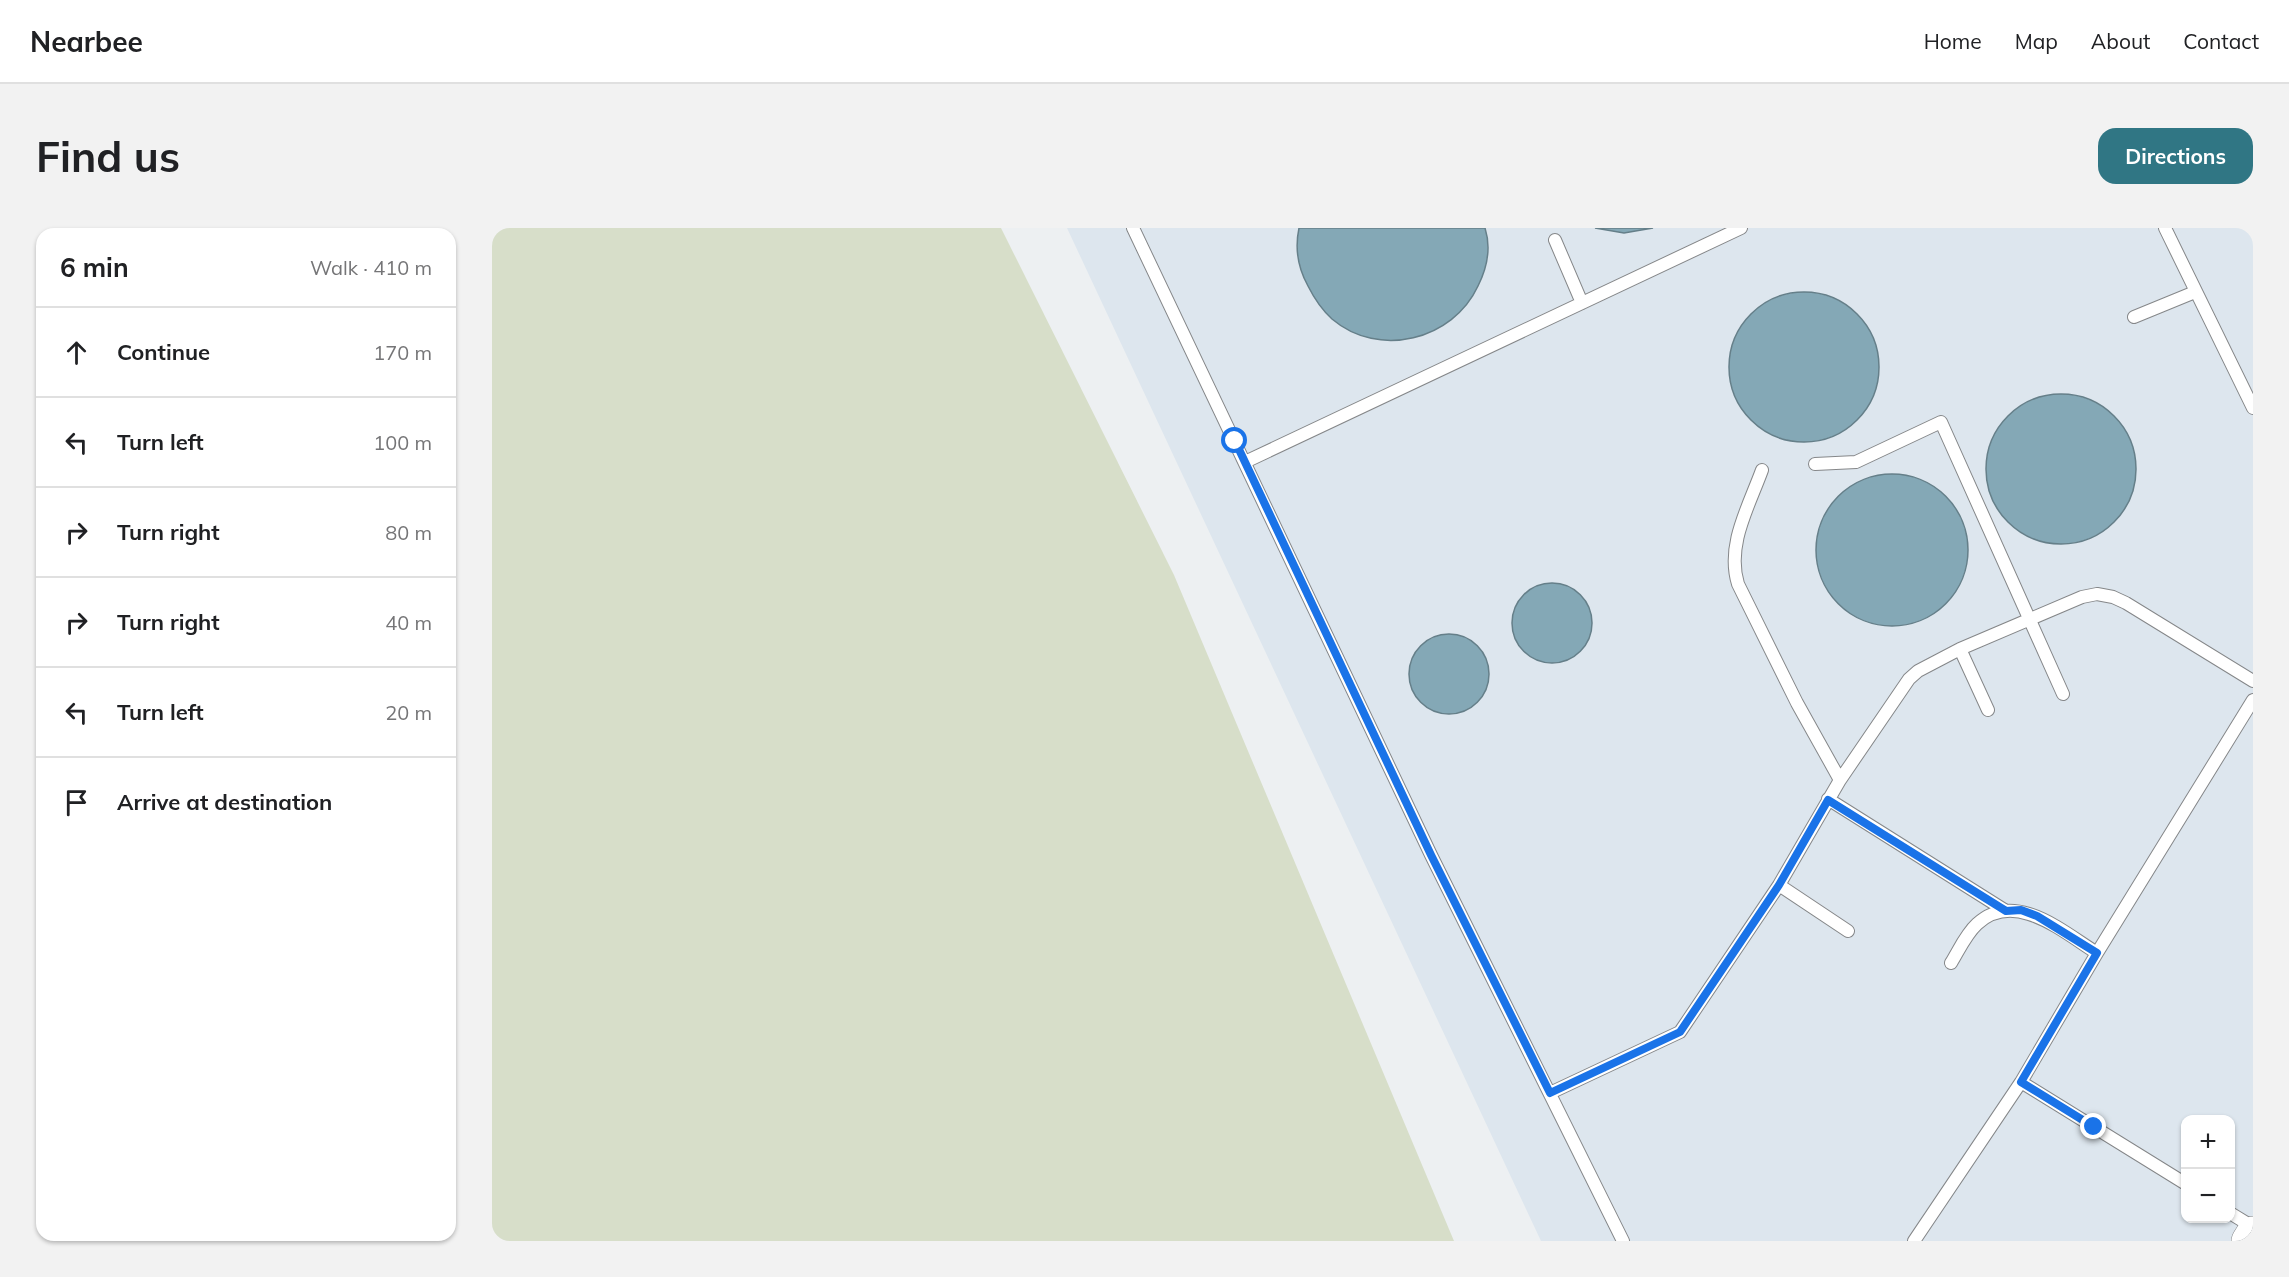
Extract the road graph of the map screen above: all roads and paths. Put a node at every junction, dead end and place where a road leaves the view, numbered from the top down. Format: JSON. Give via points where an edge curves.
{"nodes":[{"id":1,"x":1133,"y":228,"type":"edge"},
{"id":2,"x":1741,"y":228,"type":"edge"},
{"id":3,"x":2165,"y":228,"type":"edge"},
{"id":4,"x":1555,"y":240,"type":"dead end"},
{"id":5,"x":2195,"y":292,"type":"junction"},
{"id":6,"x":1582,"y":303,"type":"junction"},
{"id":7,"x":2134,"y":317,"type":"dead end"},
{"id":8,"x":2253,"y":408,"type":"edge"},
{"id":9,"x":1245,"y":462,"type":"junction"},
{"id":10,"x":1815,"y":464,"type":"dead end"},
{"id":11,"x":1762,"y":470,"type":"dead end"},
{"id":12,"x":2029,"y":619,"type":"junction"},
{"id":13,"x":1960,"y":649,"type":"junction"},
{"id":14,"x":2253,"y":681,"type":"edge"},
{"id":15,"x":2063,"y":694,"type":"dead end"},
{"id":16,"x":2253,"y":700,"type":"edge"},
{"id":17,"x":1988,"y":710,"type":"dead end"},
{"id":18,"x":1840,"y":780,"type":"junction"},
{"id":19,"x":1828,"y":800,"type":"junction"},
{"id":20,"x":1779,"y":885,"type":"junction"},
{"id":21,"x":2006,"y":911,"type":"junction"},
{"id":22,"x":1848,"y":931,"type":"dead end"},
{"id":23,"x":2097,"y":953,"type":"junction"},
{"id":24,"x":1951,"y":963,"type":"dead end"},
{"id":25,"x":2021,"y":1082,"type":"junction"},
{"id":26,"x":1550,"y":1093,"type":"junction"},
{"id":27,"x":2181,"y":1181,"type":"edge"},
{"id":28,"x":2235,"y":1216,"type":"edge"},
{"id":29,"x":2253,"y":1227,"type":"edge"},
{"id":30,"x":2253,"y":1233,"type":"edge"},
{"id":31,"x":1623,"y":1241,"type":"edge"},
{"id":32,"x":1914,"y":1241,"type":"edge"},
{"id":33,"x":2248,"y":1241,"type":"edge"}],
"edges":[{"from":1,"to":9,"type":"lane"},
{"from":2,"to":6,"type":"lane"},
{"from":3,"to":5,"type":"lane"},
{"from":4,"to":6,"type":"lane"},
{"from":5,"to":7,"type":"lane"},
{"from":5,"to":8,"type":"lane"},
{"from":6,"to":9,"type":"lane"},
{"from":9,"to":26,"type":"lane","via":[[1431,855]]},
{"from":10,"to":12,"type":"lane","via":[[1856,462],[1941,422]]},
{"from":11,"to":18,"type":"lane","via":[[1737,536],[1734,573],[1797,703]]},
{"from":12,"to":13,"type":"lane"},
{"from":12,"to":14,"type":"lane","via":[[2082,597],[2113,597]]},
{"from":12,"to":15,"type":"lane"},
{"from":13,"to":17,"type":"lane"},
{"from":13,"to":18,"type":"lane","via":[[1910,679]]},
{"from":16,"to":23,"type":"lane"},
{"from":18,"to":19,"type":"lane"},
{"from":19,"to":20,"type":"lane"},
{"from":19,"to":21,"type":"lane"},
{"from":20,"to":22,"type":"lane"},
{"from":20,"to":26,"type":"lane","via":[[1680,1032]]},
{"from":21,"to":23,"type":"lane","via":[[2021,910],[2037,916]]},
{"from":21,"to":24,"type":"lane","via":[[1977,924]]},
{"from":23,"to":25,"type":"lane"},
{"from":25,"to":27,"type":"lane"},
{"from":25,"to":32,"type":"lane"},
{"from":26,"to":31,"type":"lane"},
{"from":28,"to":29,"type":"lane"},
{"from":30,"to":33,"type":"main road"}]}
